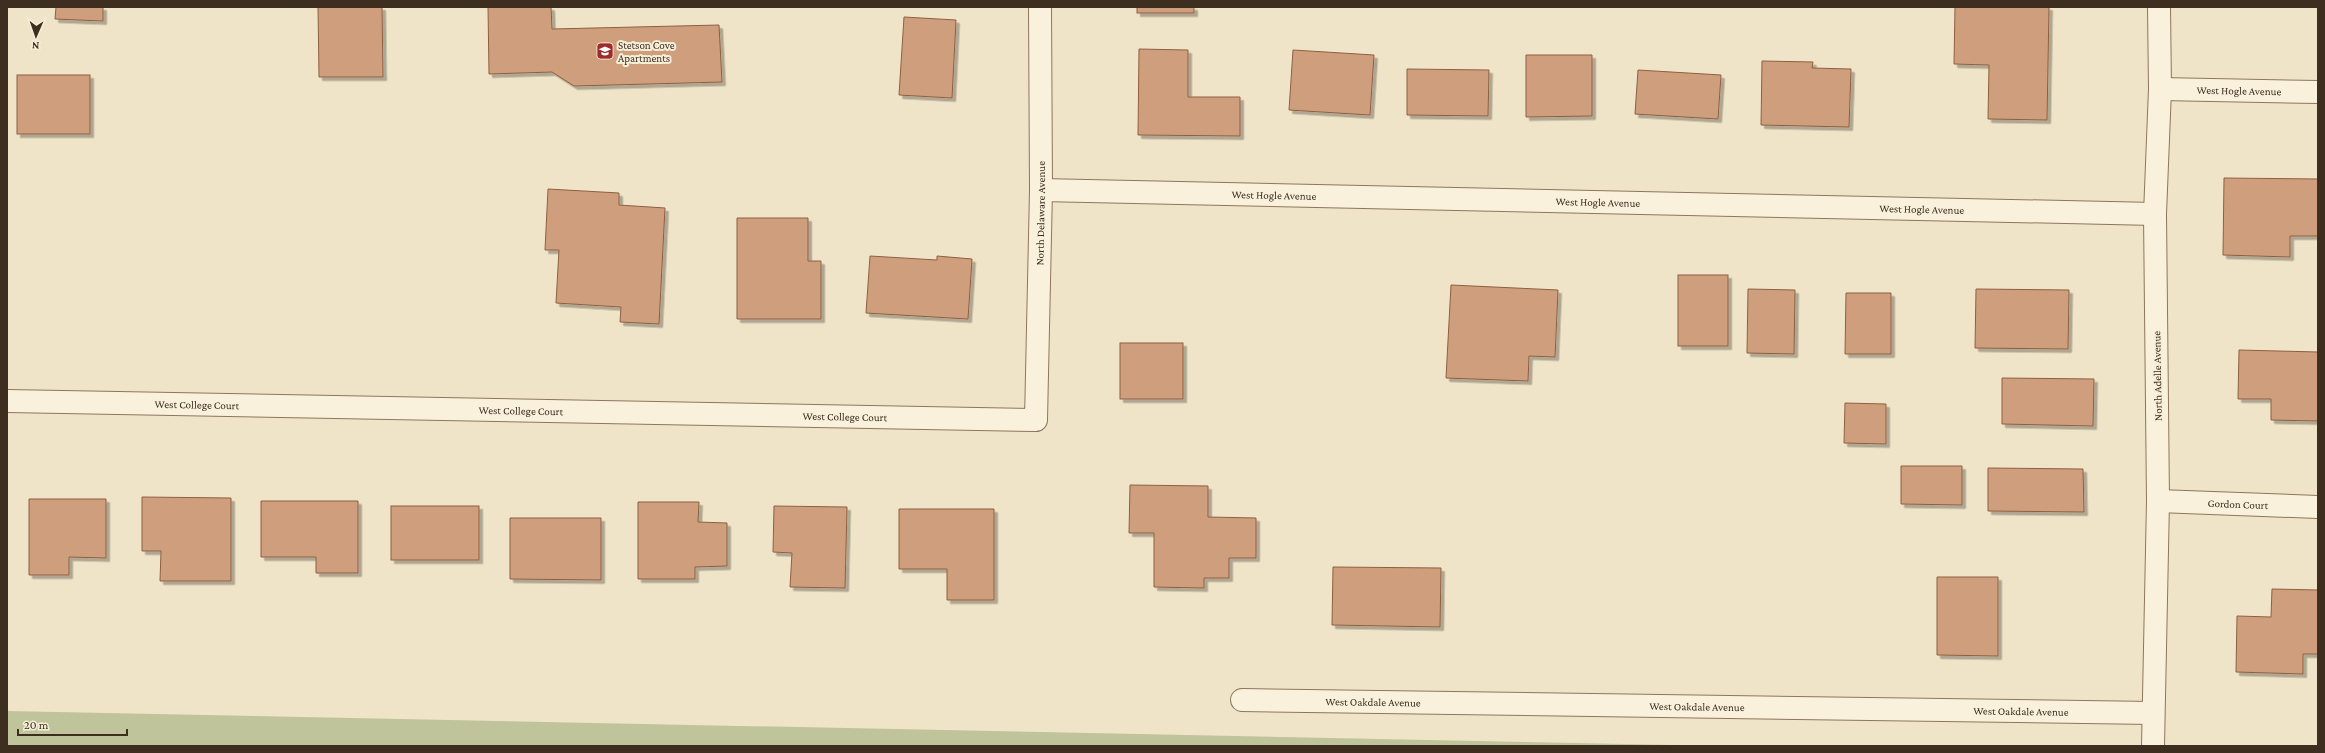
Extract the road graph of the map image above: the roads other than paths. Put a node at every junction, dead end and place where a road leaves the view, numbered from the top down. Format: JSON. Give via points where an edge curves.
{"nodes":[{"id":1,"x":1040,"y":7,"type":"edge"},
{"id":2,"x":2159,"y":7,"type":"edge"},
{"id":3,"x":2160,"y":89,"type":"junction"},
{"id":4,"x":2318,"y":92,"type":"edge"},
{"id":5,"x":1041,"y":190,"type":"junction"},
{"id":6,"x":2155,"y":214,"type":"junction"},
{"id":7,"x":7,"y":401,"type":"edge"},
{"id":8,"x":1036,"y":420,"type":"joint"},
{"id":9,"x":2158,"y":501,"type":"junction"},
{"id":10,"x":2318,"y":507,"type":"edge"},
{"id":11,"x":1242,"y":700,"type":"dead end"},
{"id":12,"x":2153,"y":713,"type":"junction"},
{"id":13,"x":2153,"y":746,"type":"edge"}],
"edges":[{"from":1,"to":5,"type":"street","name":"North Delaware Avenue"},
{"from":2,"to":3,"type":"street","name":"North Adelle Avenue"},
{"from":3,"to":4,"type":"street","name":"West Hogle Avenue"},
{"from":3,"to":6,"type":"street","name":"North Adelle Avenue"},
{"from":5,"to":6,"type":"street","name":"West Hogle Avenue"},
{"from":5,"to":8,"type":"street","name":"North Delaware Avenue"},
{"from":6,"to":9,"type":"street","name":"North Adelle Avenue"},
{"from":7,"to":8,"type":"street","name":"West College Court"},
{"from":9,"to":10,"type":"street","name":"Gordon Court"},
{"from":9,"to":12,"type":"street","name":"North Adelle Avenue"},
{"from":11,"to":12,"type":"street","name":"West Oakdale Avenue"},
{"from":12,"to":13,"type":"street","name":"North Adelle Avenue"}]}
